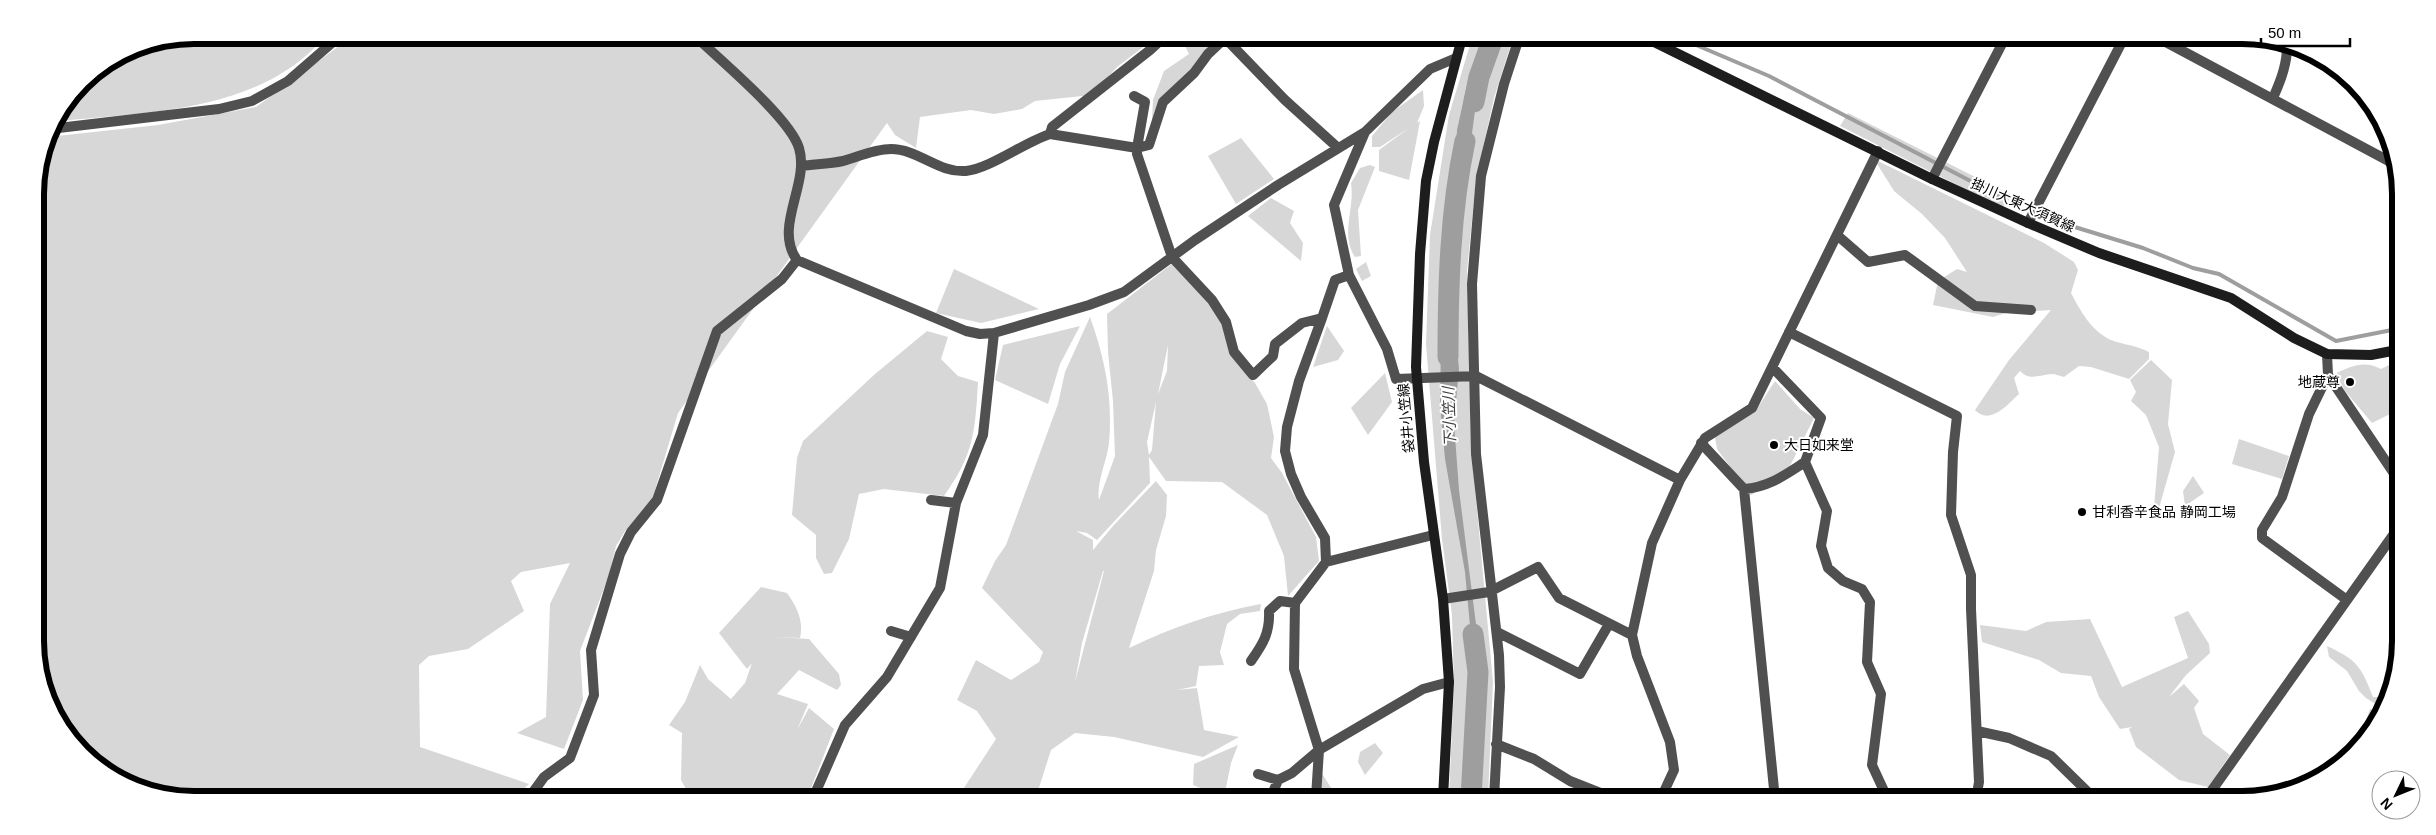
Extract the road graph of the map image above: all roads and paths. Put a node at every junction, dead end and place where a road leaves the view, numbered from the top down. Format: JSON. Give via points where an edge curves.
{"nodes":[{"id":1,"x":331,"y":44,"type":"edge"},
{"id":2,"x":703,"y":44,"type":"edge"},
{"id":3,"x":1156,"y":44,"type":"edge"},
{"id":4,"x":1219,"y":44,"type":"edge"},
{"id":5,"x":1231,"y":44,"type":"edge"},
{"id":6,"x":1460,"y":44,"type":"edge"},
{"id":7,"x":1517,"y":44,"type":"edge"},
{"id":8,"x":1658,"y":44,"type":"edge"},
{"id":9,"x":2002,"y":44,"type":"edge"},
{"id":10,"x":2121,"y":44,"type":"edge"},
{"id":11,"x":2170,"y":44,"type":"edge"},
{"id":12,"x":2288,"y":51,"type":"edge"},
{"id":13,"x":1456,"y":58,"type":"junction"},
{"id":14,"x":1134,"y":96,"type":"dead end"},
{"id":15,"x":2273,"y":98,"type":"junction"},
{"id":16,"x":59,"y":128,"type":"edge"},
{"id":17,"x":1365,"y":132,"type":"junction"},
{"id":18,"x":1050,"y":134,"type":"junction"},
{"id":19,"x":1337,"y":147,"type":"junction"},
{"id":20,"x":1137,"y":148,"type":"junction"},
{"id":21,"x":1878,"y":152,"type":"junction"},
{"id":22,"x":2388,"y":161,"type":"edge"},
{"id":23,"x":801,"y":166,"type":"junction"},
{"id":24,"x":1932,"y":179,"type":"junction"},
{"id":25,"x":2028,"y":223,"type":"junction"},
{"id":26,"x":1837,"y":235,"type":"junction"},
{"id":27,"x":1172,"y":257,"type":"junction"},
{"id":28,"x":797,"y":260,"type":"junction"},
{"id":29,"x":1349,"y":275,"type":"junction"},
{"id":30,"x":2031,"y":310,"type":"dead end"},
{"id":31,"x":1322,"y":318,"type":"junction"},
{"id":32,"x":1789,"y":332,"type":"junction"},
{"id":33,"x":994,"y":333,"type":"junction"},
{"id":34,"x":2392,"y":351,"type":"edge"},
{"id":35,"x":2328,"y":354,"type":"junction"},
{"id":36,"x":1773,"y":368,"type":"junction"},
{"id":37,"x":2328,"y":374,"type":"junction"},
{"id":38,"x":1476,"y":376,"type":"junction"},
{"id":39,"x":1417,"y":379,"type":"junction"},
{"id":40,"x":1701,"y":443,"type":"junction"},
{"id":41,"x":1805,"y":462,"type":"junction"},
{"id":42,"x":2392,"y":469,"type":"edge"},
{"id":43,"x":1680,"y":480,"type":"junction"},
{"id":44,"x":1744,"y":489,"type":"junction"},
{"id":45,"x":931,"y":500,"type":"dead end"},
{"id":46,"x":956,"y":503,"type":"junction"},
{"id":47,"x":1433,"y":534,"type":"junction"},
{"id":48,"x":2392,"y":537,"type":"edge"},
{"id":49,"x":1326,"y":562,"type":"junction"},
{"id":50,"x":1491,"y":592,"type":"junction"},
{"id":51,"x":1446,"y":598,"type":"junction"},
{"id":52,"x":2347,"y":600,"type":"junction"},
{"id":53,"x":1295,"y":603,"type":"junction"},
{"id":54,"x":1609,"y":624,"type":"junction"},
{"id":55,"x":892,"y":631,"type":"dead end"},
{"id":56,"x":1497,"y":632,"type":"junction"},
{"id":57,"x":1632,"y":635,"type":"junction"},
{"id":58,"x":911,"y":637,"type":"junction"},
{"id":59,"x":1251,"y":661,"type":"dead end"},
{"id":60,"x":1449,"y":682,"type":"junction"},
{"id":61,"x":1977,"y":731,"type":"junction"},
{"id":62,"x":1496,"y":744,"type":"junction"},
{"id":63,"x":1319,"y":750,"type":"junction"},
{"id":64,"x":1258,"y":774,"type":"dead end"},
{"id":65,"x":1278,"y":780,"type":"junction"},
{"id":66,"x":534,"y":791,"type":"edge"},
{"id":67,"x":816,"y":791,"type":"edge"},
{"id":68,"x":1273,"y":791,"type":"edge"},
{"id":69,"x":1316,"y":791,"type":"edge"},
{"id":70,"x":1443,"y":791,"type":"edge"},
{"id":71,"x":1494,"y":791,"type":"edge"},
{"id":72,"x":1595,"y":791,"type":"edge"},
{"id":73,"x":1664,"y":791,"type":"edge"},
{"id":74,"x":1774,"y":791,"type":"edge"},
{"id":75,"x":1884,"y":791,"type":"edge"},
{"id":76,"x":1977,"y":791,"type":"edge"},
{"id":77,"x":2087,"y":791,"type":"edge"},
{"id":78,"x":2212,"y":791,"type":"edge"}],
"edges":[{"from":1,"to":16,"type":"street","via":[[288,81],[252,101],[219,109]]},
{"from":2,"to":23,"type":"street","via":[[789,128],[799,148]]},
{"from":3,"to":18,"type":"street","via":[[1052,127]]},
{"from":4,"to":20,"type":"street","via":[[1163,102],[1149,145]]},
{"from":5,"to":19,"type":"street"},
{"from":6,"to":13,"type":"main road","name":"袋井小笠線"},
{"from":7,"to":38,"type":"street","via":[[1481,176],[1472,284]]},
{"from":8,"to":21,"type":"main road","name":"掛川大東大須賀線"},
{"from":9,"to":24,"type":"street"},
{"from":10,"to":25,"type":"street"},
{"from":11,"to":15,"type":"street"},
{"from":12,"to":15,"type":"street","via":[[2282,79]]},
{"from":13,"to":17,"type":"street","via":[[1430,69]]},
{"from":13,"to":39,"type":"main road","name":"袋井小笠線","via":[[1426,181],[1420,254]]},
{"from":14,"to":20,"type":"street","via":[[1145,102]]},
{"from":15,"to":22,"type":"street"},
{"from":17,"to":19,"type":"street"},
{"from":17,"to":29,"type":"street","via":[[1334,205]]},
{"from":18,"to":20,"type":"street"},
{"from":18,"to":23,"type":"street","via":[[967,171],[942,168],[908,152],[890,149],[840,162]]},
{"from":19,"to":27,"type":"street"},
{"from":20,"to":27,"type":"street"},
{"from":21,"to":24,"type":"main road","name":"掛川大東大須賀線"},
{"from":21,"to":26,"type":"street"},
{"from":23,"to":28,"type":"street","via":[[789,238],[791,252]]},
{"from":24,"to":25,"type":"main road","name":"掛川大東大須賀線"},
{"from":25,"to":35,"type":"main road","name":"掛川大東大須賀線","via":[[2099,253],[2231,298],[2294,338]]},
{"from":26,"to":30,"type":"street","via":[[1868,262],[1906,255],[1975,306]]},
{"from":26,"to":32,"type":"street"},
{"from":27,"to":31,"type":"street","via":[[1212,300],[1226,322],[1234,352],[1253,375],[1273,356],[1274,344],[1302,323]]},
{"from":27,"to":33,"type":"street","via":[[1114,297]]},
{"from":28,"to":33,"type":"street","via":[[966,331]]},
{"from":28,"to":66,"type":"street","via":[[782,279],[717,331],[657,500],[631,532],[620,554],[591,650],[594,695],[570,758],[544,777]]},
{"from":29,"to":31,"type":"street","via":[[1335,280]]},
{"from":29,"to":39,"type":"street","via":[[1387,349],[1396,379]]},
{"from":31,"to":49,"type":"street","via":[[1299,381],[1287,427],[1285,451],[1301,497],[1324,538]]},
{"from":32,"to":36,"type":"street"},
{"from":32,"to":61,"type":"street","via":[[1957,416],[1951,515],[1971,575]]},
{"from":33,"to":46,"type":"street","via":[[984,435]]},
{"from":34,"to":35,"type":"main road","name":"掛川大東大須賀線","via":[[2371,355]]},
{"from":35,"to":37,"type":"street"},
{"from":36,"to":40,"type":"street","via":[[1752,408]]},
{"from":36,"to":41,"type":"street","via":[[1821,418]]},
{"from":37,"to":42,"type":"street"},
{"from":37,"to":52,"type":"street","via":[[2310,414],[2282,497],[2262,530],[2262,538]]},
{"from":38,"to":39,"type":"street"},
{"from":38,"to":43,"type":"street"},
{"from":38,"to":50,"type":"street","via":[[1476,454]]},
{"from":39,"to":47,"type":"main road","name":"袋井小笠線"},
{"from":40,"to":43,"type":"street"},
{"from":40,"to":44,"type":"street"},
{"from":41,"to":44,"type":"street","via":[[1776,482]]},
{"from":41,"to":75,"type":"street","via":[[1827,511],[1821,546],[1828,568],[1843,581],[1862,589],[1870,602],[1867,662],[1881,694],[1872,765]]},
{"from":43,"to":57,"type":"street","via":[[1652,542]]},
{"from":44,"to":74,"type":"street"},
{"from":45,"to":46,"type":"street"},
{"from":46,"to":58,"type":"street","via":[[940,588]]},
{"from":47,"to":49,"type":"street"},
{"from":47,"to":51,"type":"main road","name":"袋井小笠線"},
{"from":48,"to":52,"type":"street"},
{"from":49,"to":53,"type":"street"},
{"from":50,"to":51,"type":"street"},
{"from":50,"to":54,"type":"street","via":[[1538,567],[1559,598]]},
{"from":50,"to":56,"type":"street"},
{"from":51,"to":60,"type":"main road","name":"袋井小笠線"},
{"from":52,"to":78,"type":"street"},
{"from":53,"to":59,"type":"street","via":[[1280,602],[1270,612],[1267,639]]},
{"from":53,"to":63,"type":"street","via":[[1294,669]]},
{"from":54,"to":56,"type":"street","via":[[1580,674]]},
{"from":54,"to":57,"type":"street"},
{"from":55,"to":58,"type":"street"},
{"from":56,"to":62,"type":"street","via":[[1500,687]]},
{"from":57,"to":73,"type":"street","via":[[1670,742],[1674,770]]},
{"from":58,"to":67,"type":"street","via":[[887,677],[845,725]]},
{"from":60,"to":63,"type":"street","via":[[1423,689]]},
{"from":60,"to":70,"type":"main road","name":"袋井小笠線"},
{"from":61,"to":76,"type":"street"},
{"from":61,"to":77,"type":"street","via":[[2009,738],[2051,756]]},
{"from":62,"to":71,"type":"street"},
{"from":62,"to":72,"type":"street","via":[[1534,759],[1570,781]]},
{"from":63,"to":65,"type":"street","via":[[1292,773]]},
{"from":63,"to":69,"type":"street"},
{"from":64,"to":65,"type":"street"},
{"from":65,"to":68,"type":"street"}]}
